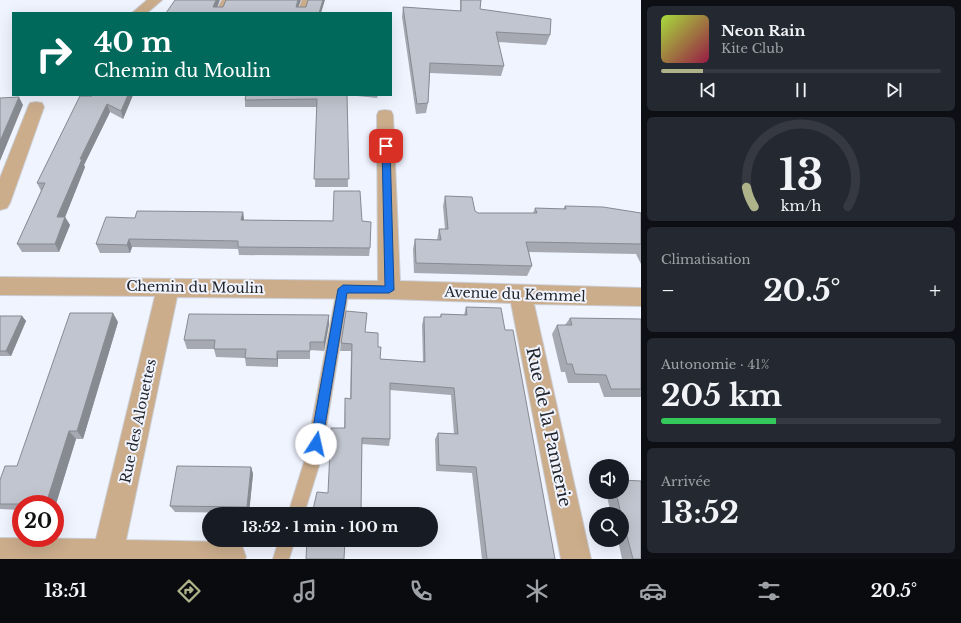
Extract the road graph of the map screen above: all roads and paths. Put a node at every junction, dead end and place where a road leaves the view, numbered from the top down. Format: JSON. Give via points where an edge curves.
{"nodes":[{"id":1,"x":155,"y":0,"type":"edge"},
{"id":2,"x":226,"y":0,"type":"edge"},
{"id":3,"x":306,"y":0,"type":"edge"},
{"id":4,"x":140,"y":12,"type":"edge"},
{"id":5,"x":220,"y":12,"type":"edge"},
{"id":6,"x":301,"y":12,"type":"edge"},
{"id":7,"x":36,"y":107,"type":"dead end"},
{"id":8,"x":385,"y":115,"type":"dead end"},
{"id":9,"x":0,"y":204,"type":"edge"},
{"id":10,"x":0,"y":286,"type":"edge"},
{"id":11,"x":168,"y":287,"type":"junction"},
{"id":12,"x":343,"y":289,"type":"junction"},
{"id":13,"x":389,"y":290,"type":"junction"},
{"id":14,"x":522,"y":294,"type":"junction"},
{"id":15,"x":641,"y":296,"type":"edge"},
{"id":16,"x":298,"y":507,"type":"edge"},
{"id":17,"x":285,"y":547,"type":"edge"},
{"id":18,"x":0,"y":552,"type":"edge"},
{"id":19,"x":108,"y":554,"type":"junction"},
{"id":20,"x":231,"y":557,"type":"dead end"},
{"id":21,"x":281,"y":559,"type":"edge"},
{"id":22,"x":576,"y":559,"type":"edge"}],
"edges":[{"from":1,"to":4,"type":"street"},
{"from":2,"to":5,"type":"lane"},
{"from":3,"to":6,"type":"lane"},
{"from":7,"to":9,"type":"street"},
{"from":8,"to":13,"type":"street"},
{"from":10,"to":11,"type":"street","name":"Chemin du Moulin"},
{"from":11,"to":12,"type":"street","name":"Chemin du Moulin"},
{"from":11,"to":19,"type":"street","name":"Rue des Alouettes"},
{"from":12,"to":13,"type":"street","name":"Chemin du Moulin"},
{"from":12,"to":16,"type":"lane","via":[[313,459]]},
{"from":13,"to":14,"type":"street","name":"Avenue du Kemmel"},
{"from":14,"to":15,"type":"street","name":"Avenue du Kemmel"},
{"from":14,"to":22,"type":"street","name":"Rue de la Pannerie"},
{"from":17,"to":21,"type":"lane"},
{"from":18,"to":19,"type":"street"},
{"from":19,"to":20,"type":"street"}]}
